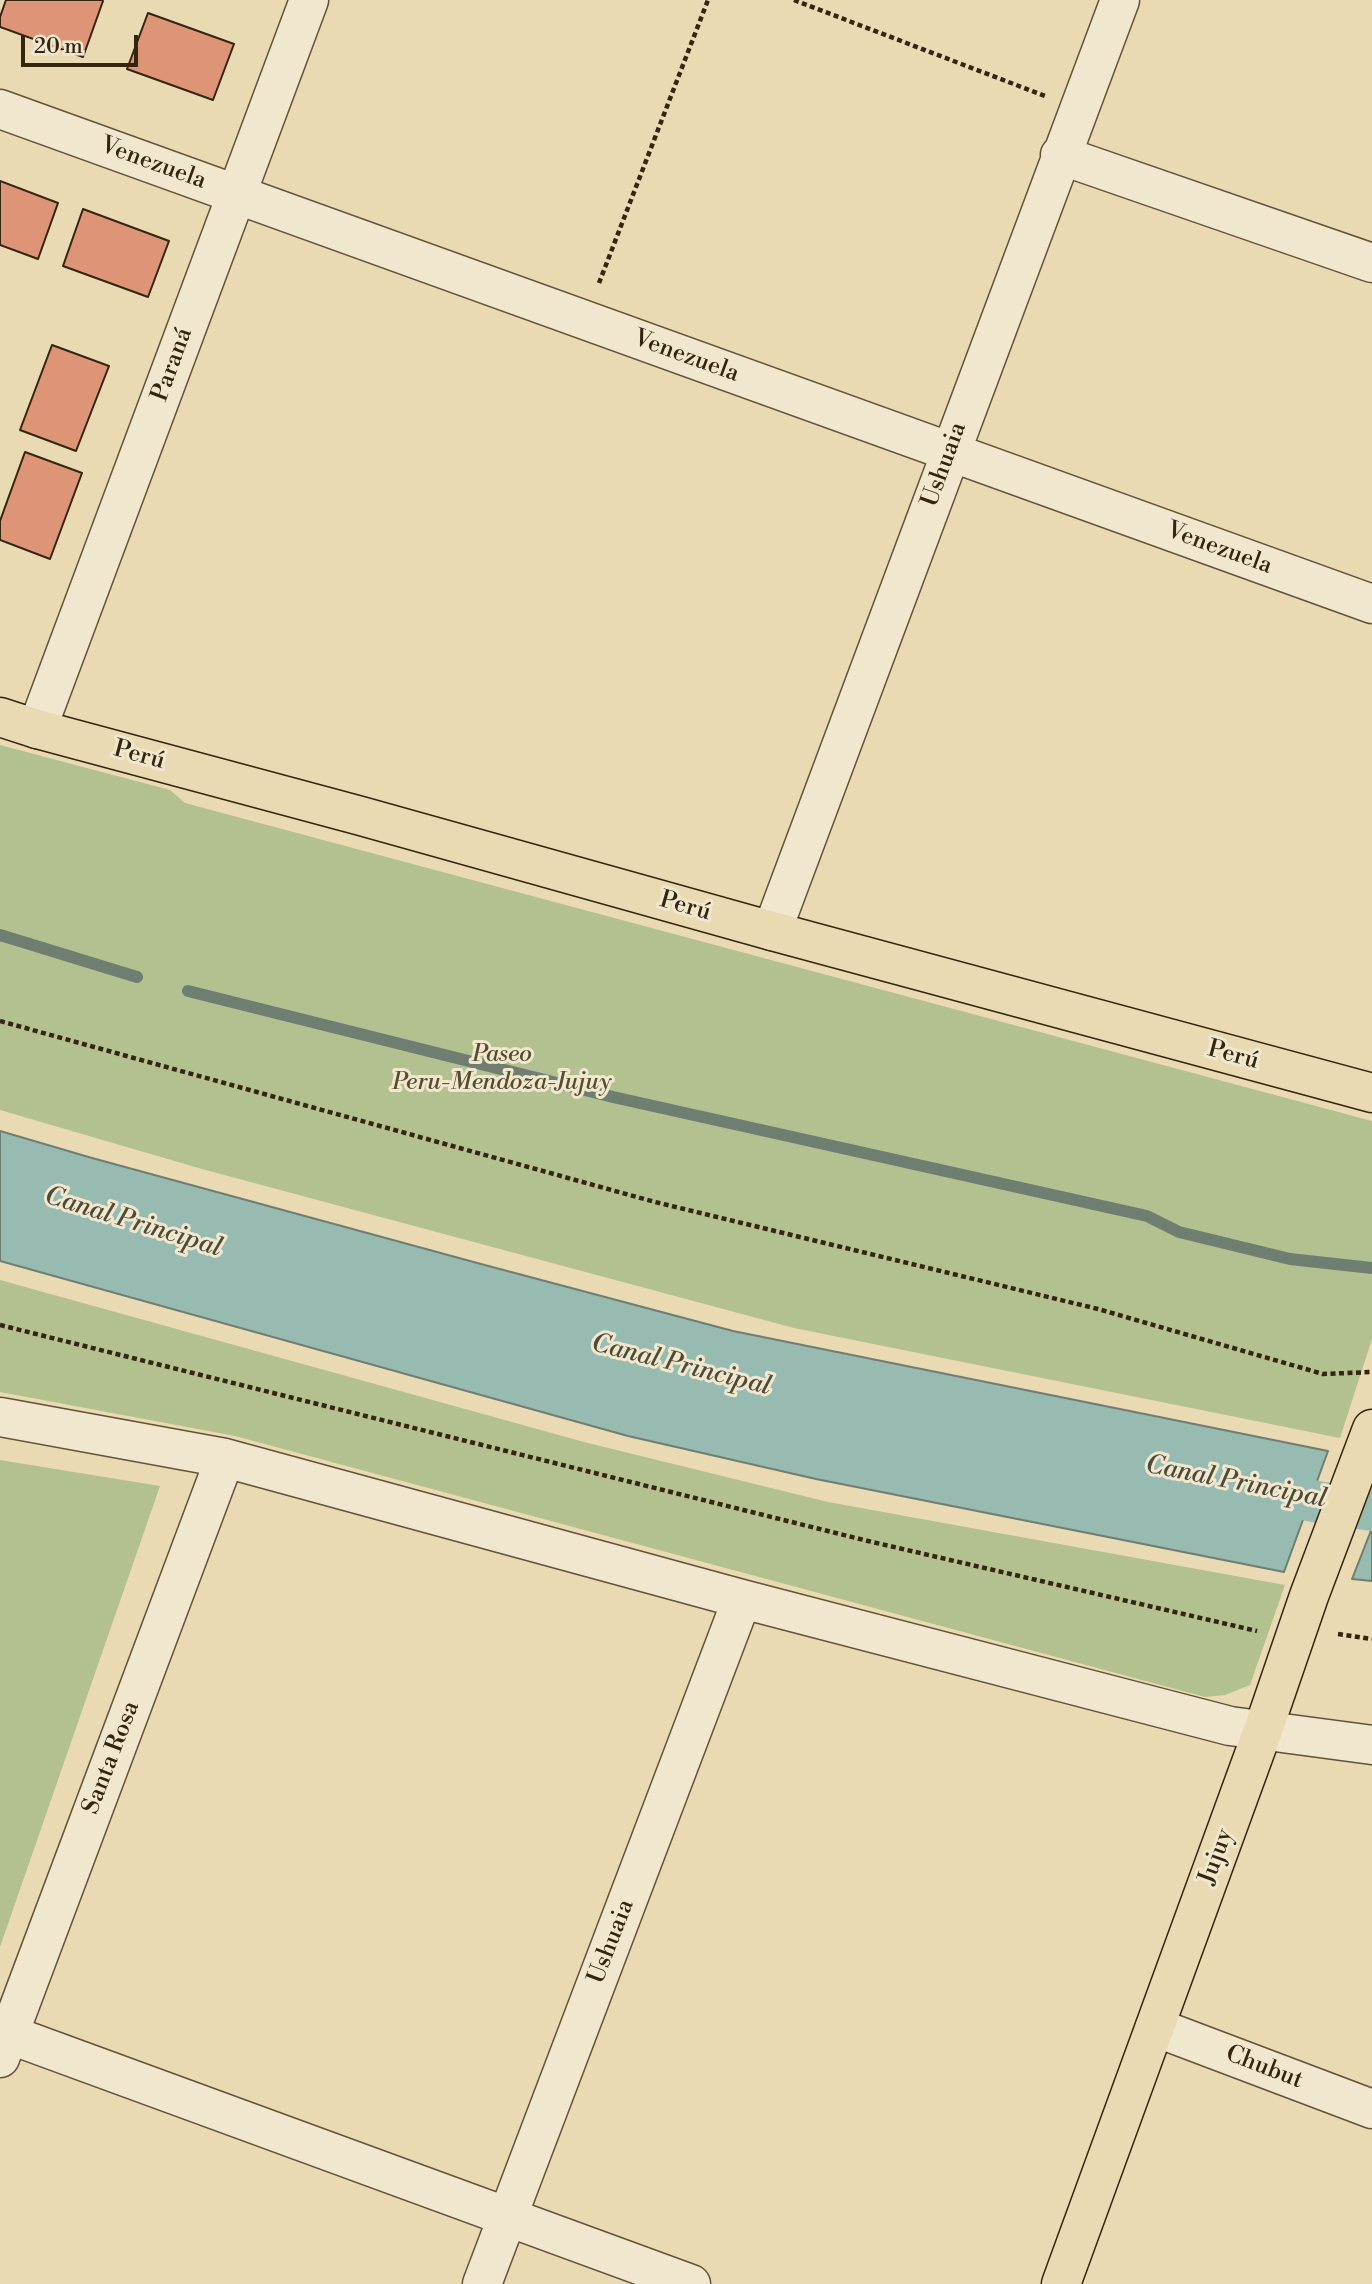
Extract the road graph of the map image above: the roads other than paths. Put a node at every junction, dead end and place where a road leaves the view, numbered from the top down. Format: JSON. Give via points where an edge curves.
{"nodes":[{"id":1,"x":309,"y":0,"type":"edge"},
{"id":2,"x":1120,"y":0,"type":"edge"},
{"id":3,"x":0,"y":108,"type":"edge"},
{"id":4,"x":1060,"y":155,"type":"junction"},
{"id":5,"x":236,"y":194,"type":"junction"},
{"id":6,"x":1372,"y":263,"type":"edge"},
{"id":7,"x":950,"y":452,"type":"junction"},
{"id":8,"x":1372,"y":604,"type":"edge"},
{"id":9,"x":0,"y":717,"type":"edge"},
{"id":10,"x":37,"y":729,"type":"junction"},
{"id":11,"x":772,"y":931,"type":"junction"},
{"id":12,"x":1372,"y":1093,"type":"edge"},
{"id":13,"x":0,"y":1417,"type":"edge"},
{"id":14,"x":1372,"y":1429,"type":"edge"},
{"id":15,"x":225,"y":1458,"type":"junction"},
{"id":16,"x":742,"y":1599,"type":"junction"},
{"id":17,"x":1263,"y":1730,"type":"junction"},
{"id":18,"x":1372,"y":1745,"type":"edge"},
{"id":19,"x":1155,"y":2027,"type":"junction"},
{"id":20,"x":3,"y":2041,"type":"edge"},
{"id":21,"x":1372,"y":2109,"type":"edge"},
{"id":22,"x":507,"y":2216,"type":"junction"},
{"id":23,"x":482,"y":2284,"type":"edge"},
{"id":24,"x":691,"y":2284,"type":"edge"},
{"id":25,"x":1060,"y":2284,"type":"edge"}],
"edges":[{"from":1,"to":5,"type":"street","name":"Paraná"},
{"from":2,"to":4,"type":"street","name":"Ushuaia"},
{"from":3,"to":5,"type":"street","name":"Venezuela"},
{"from":4,"to":6,"type":"street"},
{"from":4,"to":7,"type":"street","name":"Ushuaia"},
{"from":5,"to":7,"type":"street","name":"Venezuela"},
{"from":5,"to":10,"type":"street","name":"Paraná"},
{"from":7,"to":8,"type":"street","name":"Venezuela"},
{"from":7,"to":11,"type":"street","name":"Ushuaia"},
{"from":9,"to":10,"type":"main road","name":"Perú"},
{"from":10,"to":11,"type":"main road","name":"Perú"},
{"from":11,"to":12,"type":"main road","name":"Perú"},
{"from":13,"to":15,"type":"street"},
{"from":14,"to":17,"type":"main road","name":"Jujuy"},
{"from":15,"to":16,"type":"street"},
{"from":15,"to":20,"type":"street","name":"Santa Rosa"},
{"from":16,"to":17,"type":"street","via":[[1230,1726]]},
{"from":16,"to":22,"type":"street","name":"Ushuaia"},
{"from":17,"to":18,"type":"street"},
{"from":17,"to":19,"type":"main road","name":"Jujuy"},
{"from":19,"to":21,"type":"street","name":"Chubut"},
{"from":19,"to":25,"type":"main road","name":"Jujuy"},
{"from":20,"to":22,"type":"street"},
{"from":22,"to":23,"type":"street","name":"Ushuaia"},
{"from":22,"to":24,"type":"street"}]}
